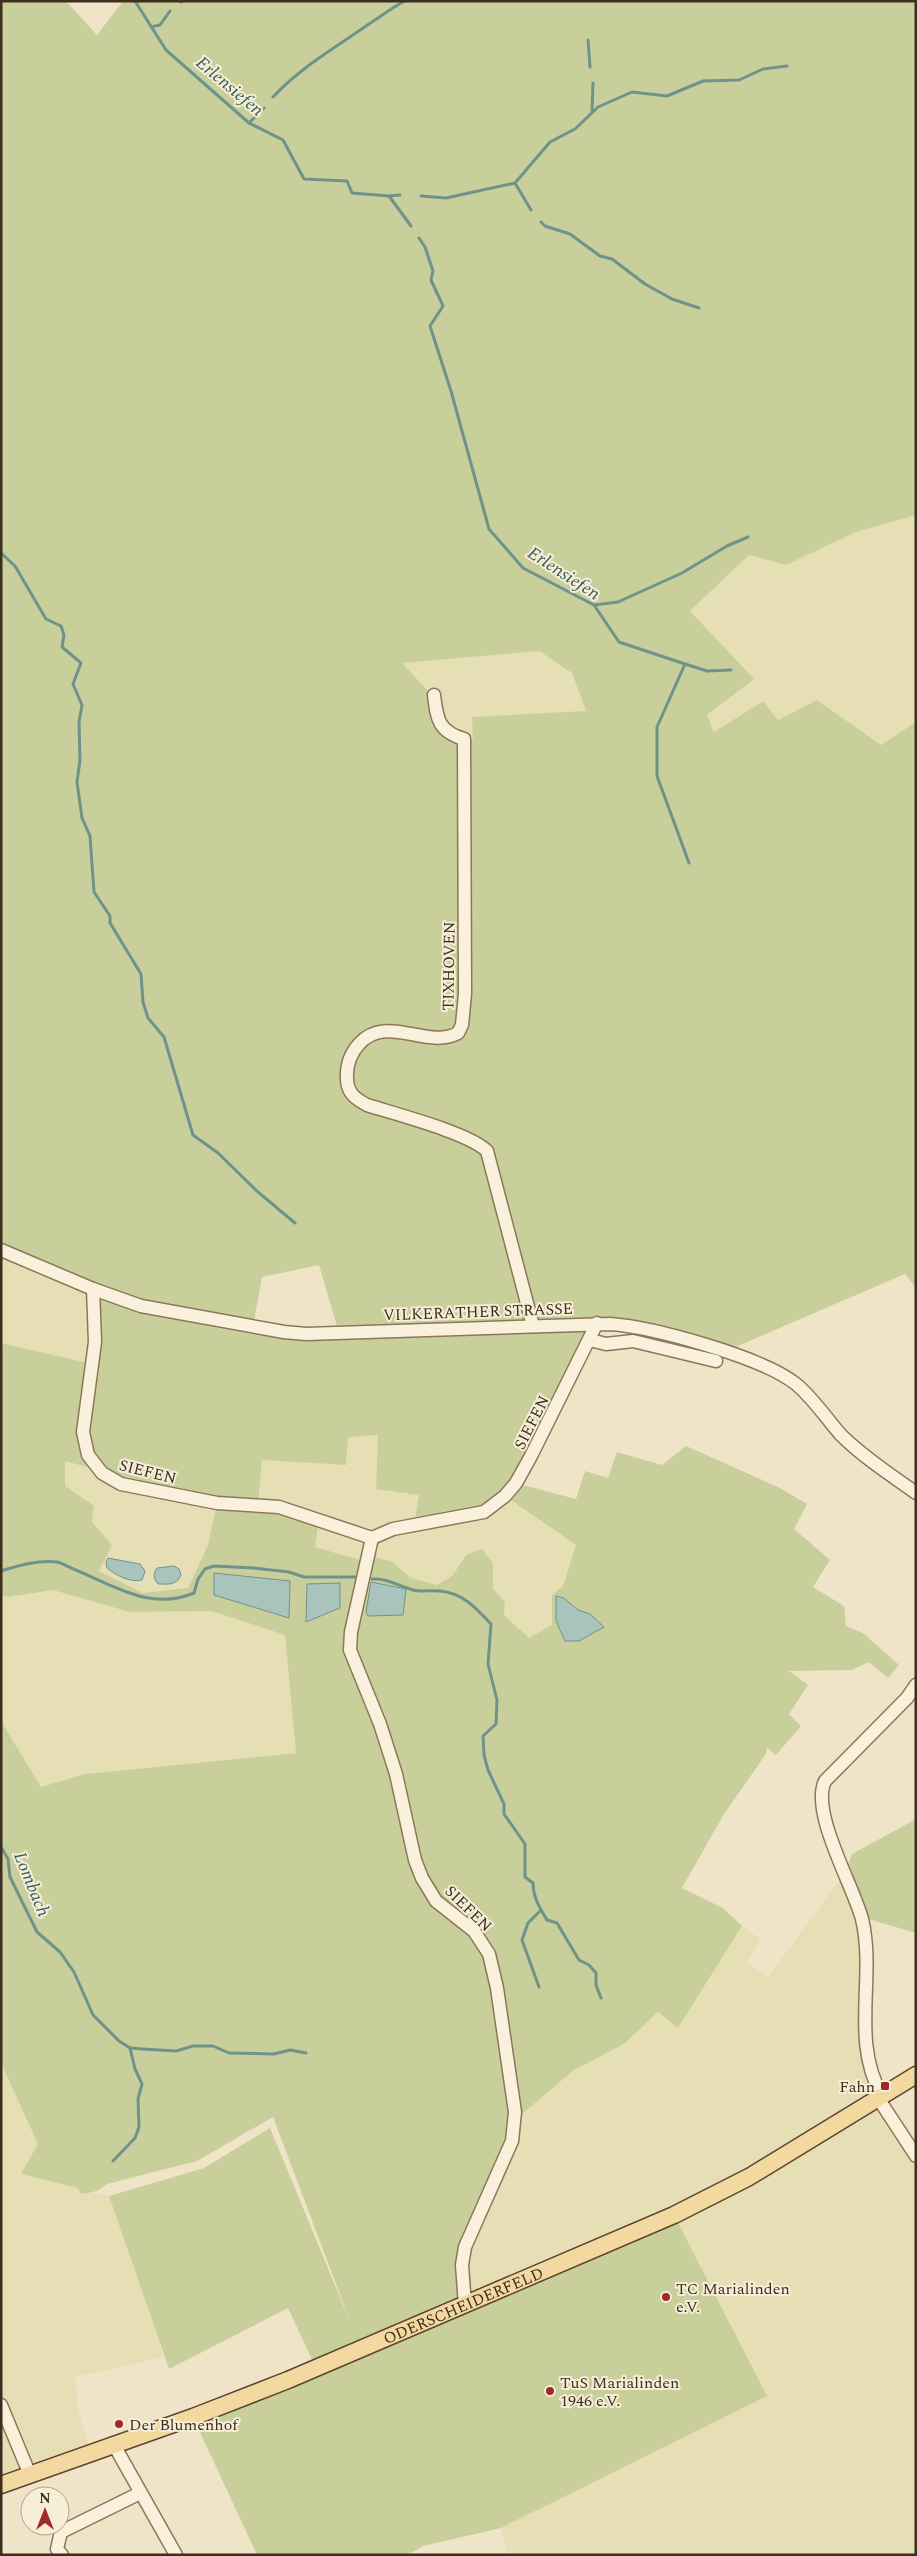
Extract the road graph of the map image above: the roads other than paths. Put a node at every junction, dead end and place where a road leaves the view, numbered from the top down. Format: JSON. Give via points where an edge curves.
{"nodes":[{"id":1,"x":434,"y":694,"type":"dead end"},
{"id":2,"x":1,"y":1250,"type":"edge"},
{"id":3,"x":93,"y":1289,"type":"junction"},
{"id":4,"x":597,"y":1323,"type":"junction"},
{"id":5,"x":533,"y":1326,"type":"junction"},
{"id":6,"x":590,"y":1340,"type":"junction"},
{"id":7,"x":711,"y":1363,"type":"dead end"},
{"id":8,"x":916,"y":1493,"type":"edge"},
{"id":9,"x":372,"y":1538,"type":"junction"},
{"id":10,"x":916,"y":1685,"type":"edge"},
{"id":11,"x":916,"y":2075,"type":"edge"},
{"id":12,"x":880,"y":2097,"type":"junction"},
{"id":13,"x":916,"y":2156,"type":"edge"},
{"id":14,"x":465,"y":2305,"type":"junction"},
{"id":15,"x":1,"y":2405,"type":"edge"},
{"id":16,"x":114,"y":2445,"type":"junction"},
{"id":17,"x":30,"y":2475,"type":"junction"},
{"id":18,"x":1,"y":2485,"type":"edge"},
{"id":19,"x":140,"y":2493,"type":"junction"},
{"id":20,"x":62,"y":2555,"type":"edge"},
{"id":21,"x":176,"y":2555,"type":"edge"}],
"edges":[{"from":1,"to":5,"type":"street","name":"TIXHOVEN","via":[[437,719],[448,734],[464,739],[465,994],[462,1025],[452,1036],[435,1037],[399,1031],[371,1035],[362,1040],[350,1055],[347,1080],[354,1098],[367,1105],[480,1144],[487,1151]]},
{"from":2,"to":3,"type":"street","name":"VILKERATHER STRASSE"},
{"from":3,"to":5,"type":"street","name":"VILKERATHER STRASSE","via":[[141,1306],[306,1334]]},
{"from":3,"to":9,"type":"street","name":"SIEFEN","via":[[95,1342],[83,1432],[88,1455],[102,1473],[121,1484],[138,1488],[217,1503],[279,1507]]},
{"from":4,"to":5,"type":"street","name":"VILKERATHER STRASSE"},
{"from":4,"to":6,"type":"street","name":"SIEFEN"},
{"from":4,"to":8,"type":"street","name":"VILKERATHER STRASSE","via":[[633,1327],[731,1354],[771,1369],[805,1392],[855,1448]]},
{"from":6,"to":7,"type":"street","via":[[606,1344],[632,1341]]},
{"from":6,"to":9,"type":"street","name":"SIEFEN","via":[[524,1470],[505,1496],[484,1512],[393,1529]]},
{"from":9,"to":14,"type":"street","name":"SIEFEN","via":[[350,1650],[396,1774],[422,1878],[436,1901],[474,1931],[489,1954],[515,2112],[512,2141],[465,2247],[462,2265]]},
{"from":10,"to":12,"type":"street","via":[[824,1781],[820,1798],[864,1931],[865,2042]]},
{"from":11,"to":12,"type":"main road","name":"ODERSCHEIDERFELD"},
{"from":12,"to":13,"type":"street"},
{"from":12,"to":14,"type":"main road","name":"ODERSCHEIDERFELD","via":[[712,2197]]},
{"from":14,"to":16,"type":"main road","name":"ODERSCHEIDERFELD","via":[[288,2380]]},
{"from":15,"to":17,"type":"street"},
{"from":16,"to":17,"type":"main road","name":"ODERSCHEIDERFELD"},
{"from":16,"to":19,"type":"street"},
{"from":17,"to":18,"type":"main road","name":"ODERSCHEIDERFELD"},
{"from":19,"to":20,"type":"street","via":[[61,2532],[57,2549]]},
{"from":19,"to":21,"type":"street"}]}
